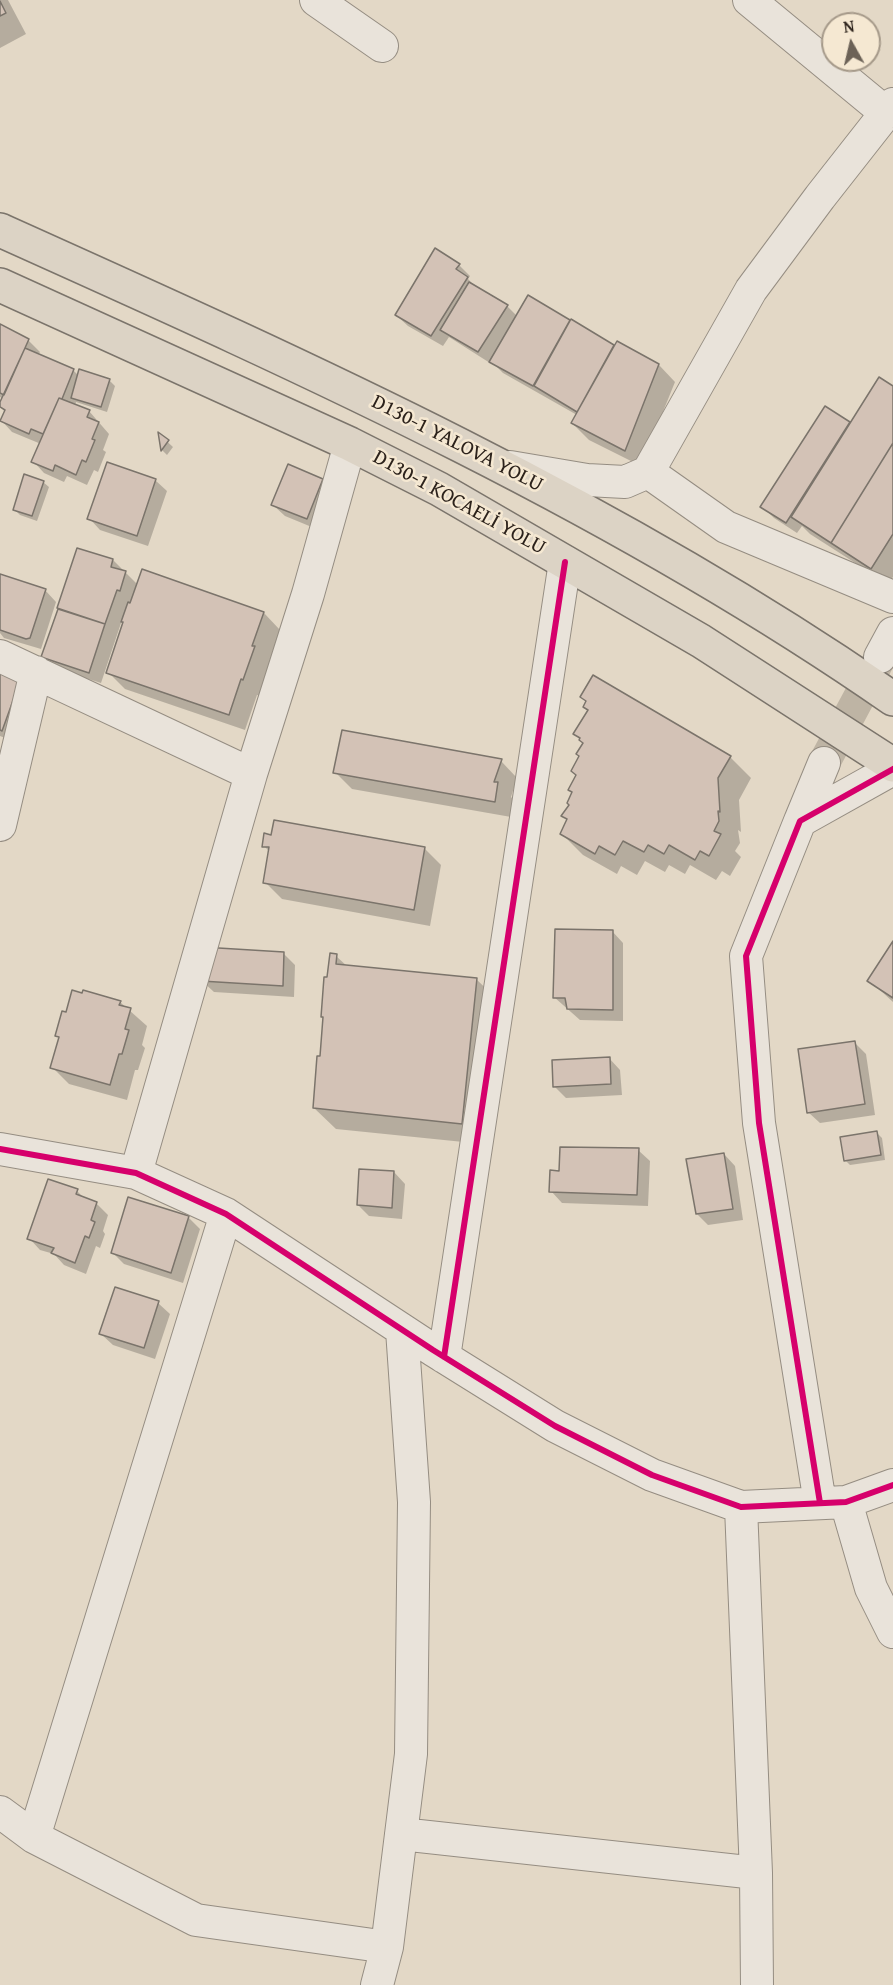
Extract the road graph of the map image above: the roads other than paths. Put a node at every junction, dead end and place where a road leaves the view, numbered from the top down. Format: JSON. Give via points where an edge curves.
{"nodes":[{"id":1,"x":316,"y":0,"type":"edge"},
{"id":2,"x":748,"y":0,"type":"edge"},
{"id":3,"x":382,"y":46,"type":"dead end"},
{"id":4,"x":889,"y":108,"type":"edge"},
{"id":5,"x":0,"y":230,"type":"edge"},
{"id":6,"x":0,"y":285,"type":"edge"},
{"id":7,"x":351,"y":444,"type":"junction"},
{"id":8,"x":502,"y":466,"type":"junction"},
{"id":9,"x":648,"y":472,"type":"junction"},
{"id":10,"x":565,"y":562,"type":"junction"},
{"id":11,"x":893,"y":597,"type":"edge"},
{"id":12,"x":0,"y":656,"type":"edge"},
{"id":13,"x":36,"y":672,"type":"junction"},
{"id":14,"x":893,"y":699,"type":"edge"},
{"id":15,"x":824,"y":763,"type":"tunnel mouth"},
{"id":16,"x":893,"y":767,"type":"edge"},
{"id":17,"x":251,"y":774,"type":"junction"},
{"id":18,"x":800,"y":820,"type":"junction"},
{"id":19,"x":0,"y":825,"type":"edge"},
{"id":20,"x":0,"y":1149,"type":"edge"},
{"id":21,"x":136,"y":1173,"type":"junction"},
{"id":22,"x":226,"y":1214,"type":"junction"},
{"id":23,"x":402,"y":1330,"type":"junction"},
{"id":24,"x":444,"y":1357,"type":"junction"},
{"id":25,"x":893,"y":1485,"type":"edge"},
{"id":26,"x":833,"y":1503,"type":"junction"},
{"id":27,"x":741,"y":1507,"type":"junction"},
{"id":28,"x":893,"y":1632,"type":"edge"},
{"id":29,"x":0,"y":1812,"type":"edge"},
{"id":30,"x":401,"y":1834,"type":"junction"},
{"id":31,"x":34,"y":1837,"type":"junction"},
{"id":32,"x":756,"y":1873,"type":"junction"},
{"id":33,"x":387,"y":1947,"type":"junction"},
{"id":34,"x":377,"y":1985,"type":"edge"},
{"id":35,"x":757,"y":1985,"type":"edge"}],
"edges":[{"from":1,"to":3,"type":"street"},
{"from":2,"to":4,"type":"street"},
{"from":4,"to":9,"type":"street","via":[[751,290]]},
{"from":5,"to":8,"type":"highway","name":"D130-1 YALOVA YOLU","via":[[284,358]]},
{"from":6,"to":7,"type":"highway","name":"D130-1 KOCAELİ YOLU"},
{"from":7,"to":10,"type":"highway","name":"D130-1 KOCAELİ YOLU","via":[[439,489]]},
{"from":7,"to":17,"type":"street"},
{"from":8,"to":9,"type":"street","via":[[586,480],[625,482]]},
{"from":8,"to":14,"type":"highway","name":"D130-1 YALOVA YOLU","via":[[747,603]]},
{"from":9,"to":11,"type":"street","via":[[726,527]]},
{"from":10,"to":16,"type":"highway","name":"D130-1 KOCAELİ YOLU","via":[[701,641]]},
{"from":10,"to":24,"type":"street"},
{"from":12,"to":13,"type":"street"},
{"from":13,"to":17,"type":"street"},
{"from":13,"to":19,"type":"street"},
{"from":15,"to":18,"type":"street"},
{"from":16,"to":18,"type":"street"},
{"from":17,"to":21,"type":"street"},
{"from":18,"to":26,"type":"street","via":[[746,956],[759,1123]]},
{"from":20,"to":21,"type":"street"},
{"from":21,"to":22,"type":"street"},
{"from":22,"to":23,"type":"street"},
{"from":22,"to":31,"type":"street"},
{"from":23,"to":24,"type":"street"},
{"from":23,"to":30,"type":"street","via":[[414,1502],[411,1754]]},
{"from":24,"to":27,"type":"street","via":[[555,1426],[642,1470]]},
{"from":25,"to":26,"type":"street"},
{"from":26,"to":27,"type":"street"},
{"from":26,"to":28,"type":"street"},
{"from":27,"to":32,"type":"street"},
{"from":29,"to":31,"type":"street"},
{"from":30,"to":32,"type":"street"},
{"from":30,"to":33,"type":"street"},
{"from":31,"to":33,"type":"street","via":[[196,1920]]},
{"from":32,"to":35,"type":"street"},
{"from":33,"to":34,"type":"street"}]}
